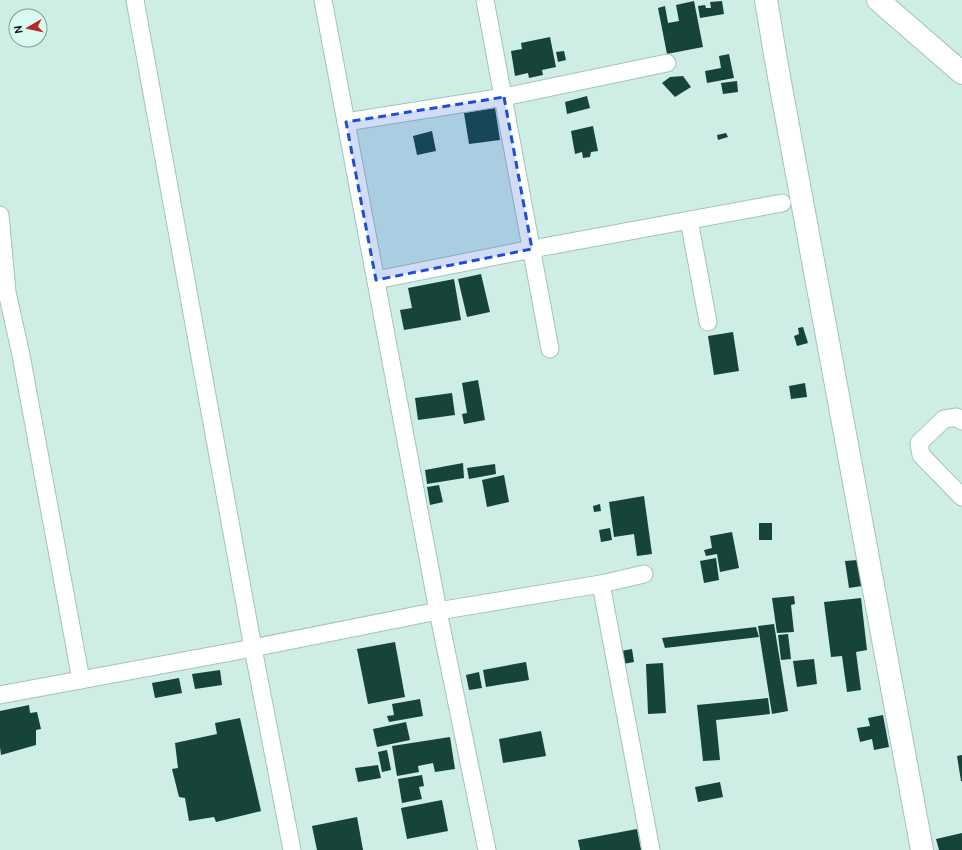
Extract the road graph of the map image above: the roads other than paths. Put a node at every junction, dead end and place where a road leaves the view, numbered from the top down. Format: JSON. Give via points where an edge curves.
{"nodes":[{"id":1,"x":135,"y":0,"type":"edge"},
{"id":2,"x":323,"y":0,"type":"edge"},
{"id":3,"x":485,"y":0,"type":"edge"},
{"id":4,"x":766,"y":0,"type":"edge"},
{"id":5,"x":878,"y":0,"type":"edge"},
{"id":6,"x":667,"y":63,"type":"dead end"},
{"id":7,"x":962,"y":73,"type":"edge"},
{"id":8,"x":504,"y":97,"type":"junction"},
{"id":9,"x":346,"y":122,"type":"junction"},
{"id":10,"x":782,"y":203,"type":"dead end"},
{"id":11,"x":0,"y":215,"type":"edge"},
{"id":12,"x":689,"y":220,"type":"junction"},
{"id":13,"x":532,"y":249,"type":"junction"},
{"id":14,"x":376,"y":280,"type":"junction"},
{"id":15,"x":708,"y":322,"type":"dead end"},
{"id":16,"x":550,"y":349,"type":"dead end"},
{"id":17,"x":962,"y":420,"type":"edge"},
{"id":18,"x":962,"y":497,"type":"edge"},
{"id":19,"x":644,"y":574,"type":"dead end"},
{"id":20,"x":601,"y":584,"type":"junction"},
{"id":21,"x":438,"y":611,"type":"junction"},
{"id":22,"x":253,"y":648,"type":"junction"},
{"id":23,"x":81,"y":680,"type":"junction"},
{"id":24,"x":0,"y":695,"type":"edge"},
{"id":25,"x":292,"y":850,"type":"edge"},
{"id":26,"x":487,"y":850,"type":"edge"},
{"id":27,"x":651,"y":850,"type":"edge"},
{"id":28,"x":922,"y":850,"type":"edge"}],
"edges":[{"from":1,"to":22,"type":"street"},
{"from":2,"to":9,"type":"street"},
{"from":3,"to":8,"type":"street"},
{"from":4,"to":28,"type":"street"},
{"from":5,"to":7,"type":"street"},
{"from":6,"to":8,"type":"street"},
{"from":8,"to":9,"type":"street"},
{"from":8,"to":13,"type":"street"},
{"from":9,"to":14,"type":"street"},
{"from":10,"to":12,"type":"street"},
{"from":11,"to":23,"type":"street","via":[[7,292]]},
{"from":12,"to":13,"type":"street"},
{"from":12,"to":15,"type":"street"},
{"from":13,"to":14,"type":"street"},
{"from":13,"to":16,"type":"street"},
{"from":14,"to":21,"type":"street"},
{"from":17,"to":18,"type":"street","via":[[957,417],[944,419],[919,443],[921,455]]},
{"from":19,"to":20,"type":"street"},
{"from":20,"to":21,"type":"street"},
{"from":20,"to":27,"type":"street"},
{"from":21,"to":22,"type":"street"},
{"from":21,"to":26,"type":"street"},
{"from":22,"to":23,"type":"street"},
{"from":22,"to":25,"type":"street"},
{"from":23,"to":24,"type":"street"}]}
